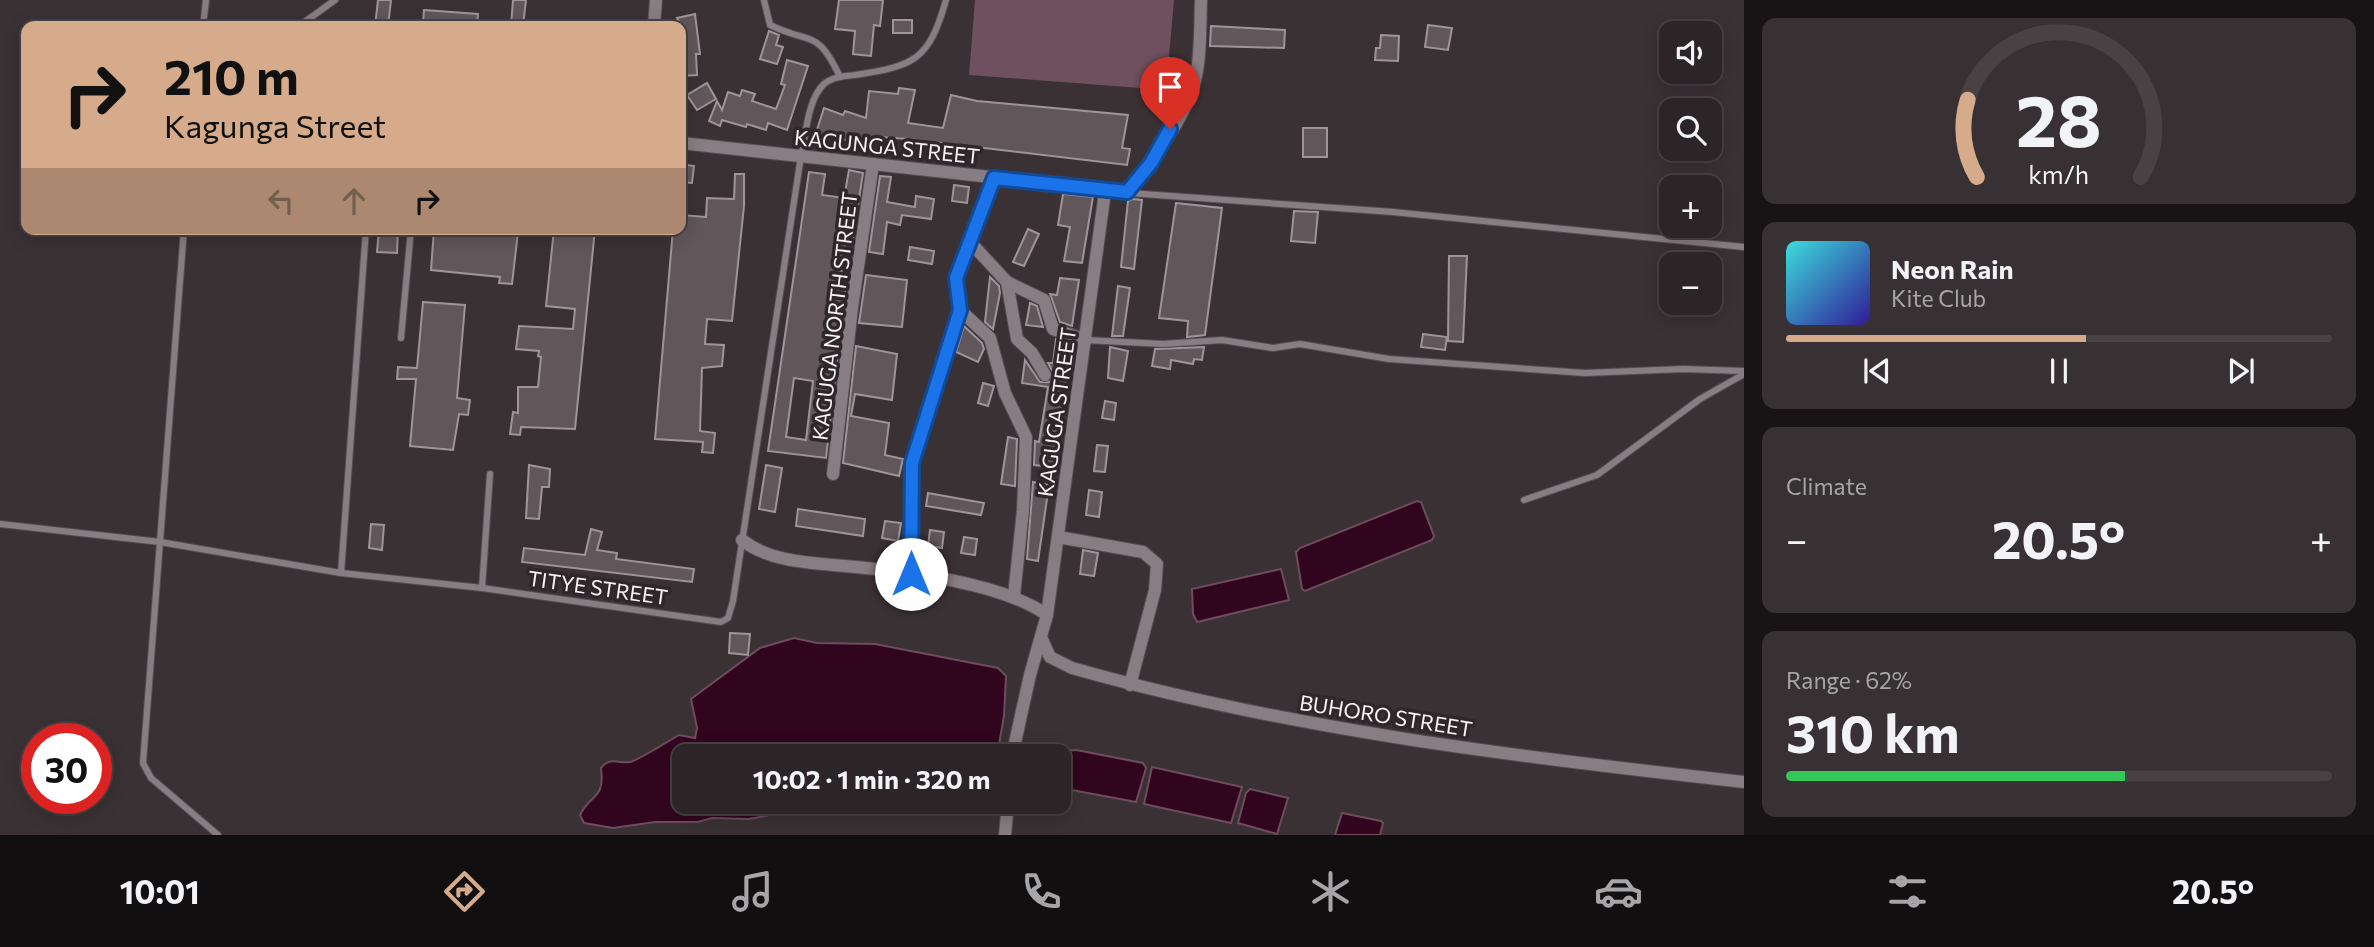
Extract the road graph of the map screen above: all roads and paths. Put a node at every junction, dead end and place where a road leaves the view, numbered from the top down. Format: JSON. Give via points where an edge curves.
{"nodes":[{"id":1,"x":206,"y":0,"type":"edge"},
{"id":2,"x":335,"y":0,"type":"edge"},
{"id":3,"x":656,"y":0,"type":"edge"},
{"id":4,"x":764,"y":0,"type":"edge"},
{"id":5,"x":946,"y":0,"type":"edge"},
{"id":6,"x":1201,"y":0,"type":"edge"},
{"id":7,"x":204,"y":21,"type":"edge"},
{"id":8,"x":306,"y":21,"type":"edge"},
{"id":9,"x":654,"y":21,"type":"edge"},
{"id":10,"x":840,"y":77,"type":"junction"},
{"id":11,"x":686,"y":143,"type":"edge"},
{"id":12,"x":801,"y":156,"type":"junction"},
{"id":13,"x":873,"y":164,"type":"junction"},
{"id":14,"x":994,"y":178,"type":"junction"},
{"id":15,"x":1105,"y":192,"type":"junction"},
{"id":16,"x":1127,"y":192,"type":"junction"},
{"id":17,"x":184,"y":235,"type":"edge"},
{"id":18,"x":366,"y":235,"type":"edge"},
{"id":19,"x":410,"y":235,"type":"edge"},
{"id":20,"x":971,"y":243,"type":"junction"},
{"id":21,"x":1744,"y":247,"type":"edge"},
{"id":22,"x":1007,"y":282,"type":"junction"},
{"id":23,"x":960,"y":310,"type":"junction"},
{"id":24,"x":401,"y":338,"type":"dead end"},
{"id":25,"x":1086,"y":340,"type":"junction"},
{"id":26,"x":1744,"y":372,"type":"edge"},
{"id":27,"x":1045,"y":375,"type":"dead end"},
{"id":28,"x":491,"y":474,"type":"dead end"},
{"id":29,"x":833,"y":474,"type":"dead end"},
{"id":30,"x":1524,"y":500,"type":"dead end"},
{"id":31,"x":0,"y":524,"type":"edge"},
{"id":32,"x":1058,"y":537,"type":"junction"},
{"id":33,"x":742,"y":540,"type":"junction"},
{"id":34,"x":160,"y":542,"type":"junction"},
{"id":35,"x":341,"y":573,"type":"junction"},
{"id":36,"x":911,"y":574,"type":"junction"},
{"id":37,"x":482,"y":588,"type":"junction"},
{"id":38,"x":1014,"y":596,"type":"junction"},
{"id":39,"x":1047,"y":615,"type":"junction"},
{"id":40,"x":1041,"y":638,"type":"junction"},
{"id":41,"x":1130,"y":685,"type":"junction"},
{"id":42,"x":1015,"y":744,"type":"edge"},
{"id":43,"x":1744,"y":782,"type":"edge"},
{"id":44,"x":1007,"y":814,"type":"edge"},
{"id":45,"x":218,"y":835,"type":"edge"},
{"id":46,"x":1005,"y":835,"type":"edge"}],
"edges":[{"from":1,"to":7,"type":"lane"},
{"from":2,"to":8,"type":"lane"},
{"from":3,"to":9,"type":"street"},
{"from":4,"to":10,"type":"lane","via":[[770,24],[812,37],[828,51]]},
{"from":5,"to":10,"type":"lane","via":[[936,34],[918,58],[895,69]]},
{"from":6,"to":16,"type":"street","via":[[1195,83],[1151,163]]},
{"from":10,"to":12,"type":"lane","name":"TITYE STREET","via":[[824,84],[814,102]]},
{"from":11,"to":12,"type":"street","name":"KAGUNGA STREET"},
{"from":12,"to":13,"type":"street","name":"KAGUNGA STREET"},
{"from":12,"to":33,"type":"lane","name":"TITYE STREET"},
{"from":13,"to":14,"type":"street","name":"KAGUNGA STREET"},
{"from":13,"to":29,"type":"street","name":"KAGUGA NORTH STREET"},
{"from":14,"to":15,"type":"street","name":"KAGUNGA STREET"},
{"from":14,"to":20,"type":"street"},
{"from":15,"to":16,"type":"street","name":"KAGUNGA STREET"},
{"from":15,"to":25,"type":"street","name":"KAGUGA STREET"},
{"from":16,"to":21,"type":"lane","via":[[1393,212]]},
{"from":17,"to":34,"type":"lane"},
{"from":18,"to":35,"type":"lane"},
{"from":19,"to":24,"type":"lane"},
{"from":20,"to":22,"type":"street"},
{"from":20,"to":23,"type":"street","via":[[956,278]]},
{"from":22,"to":25,"type":"street","via":[[1044,300],[1053,330]]},
{"from":22,"to":27,"type":"street","via":[[1017,340],[1032,353]]},
{"from":23,"to":36,"type":"street","via":[[912,463]]},
{"from":23,"to":38,"type":"street","via":[[990,338],[1005,393],[1026,438]]},
{"from":25,"to":26,"type":"lane","via":[[1163,344],[1238,340],[1273,348],[1300,344],[1389,359],[1585,373]]},
{"from":25,"to":32,"type":"street","name":"KAGUGA STREET"},
{"from":26,"to":30,"type":"lane","via":[[1597,475]]},
{"from":28,"to":37,"type":"lane"},
{"from":31,"to":34,"type":"lane","name":"TITYE STREET"},
{"from":32,"to":39,"type":"street","name":"KAGUGA STREET"},
{"from":32,"to":41,"type":"street","via":[[1143,552],[1157,564],[1147,626]]},
{"from":33,"to":36,"type":"street","via":[[774,556]]},
{"from":33,"to":37,"type":"lane","name":"TITYE STREET","via":[[731,609],[722,622]]},
{"from":34,"to":35,"type":"lane","name":"TITYE STREET"},
{"from":34,"to":45,"type":"lane","via":[[143,763],[150,778]]},
{"from":35,"to":37,"type":"lane","name":"TITYE STREET"},
{"from":36,"to":38,"type":"street"},
{"from":38,"to":39,"type":"street"},
{"from":39,"to":40,"type":"street","name":"KAGUGA STREET"},
{"from":40,"to":41,"type":"street","name":"BUHORO STREET","via":[[1050,657]]},
{"from":40,"to":42,"type":"street","name":"KAGUGA STREET"},
{"from":41,"to":43,"type":"street","name":"BUHORO STREET","via":[[1254,714],[1370,733]]},
{"from":44,"to":46,"type":"street"}]}
